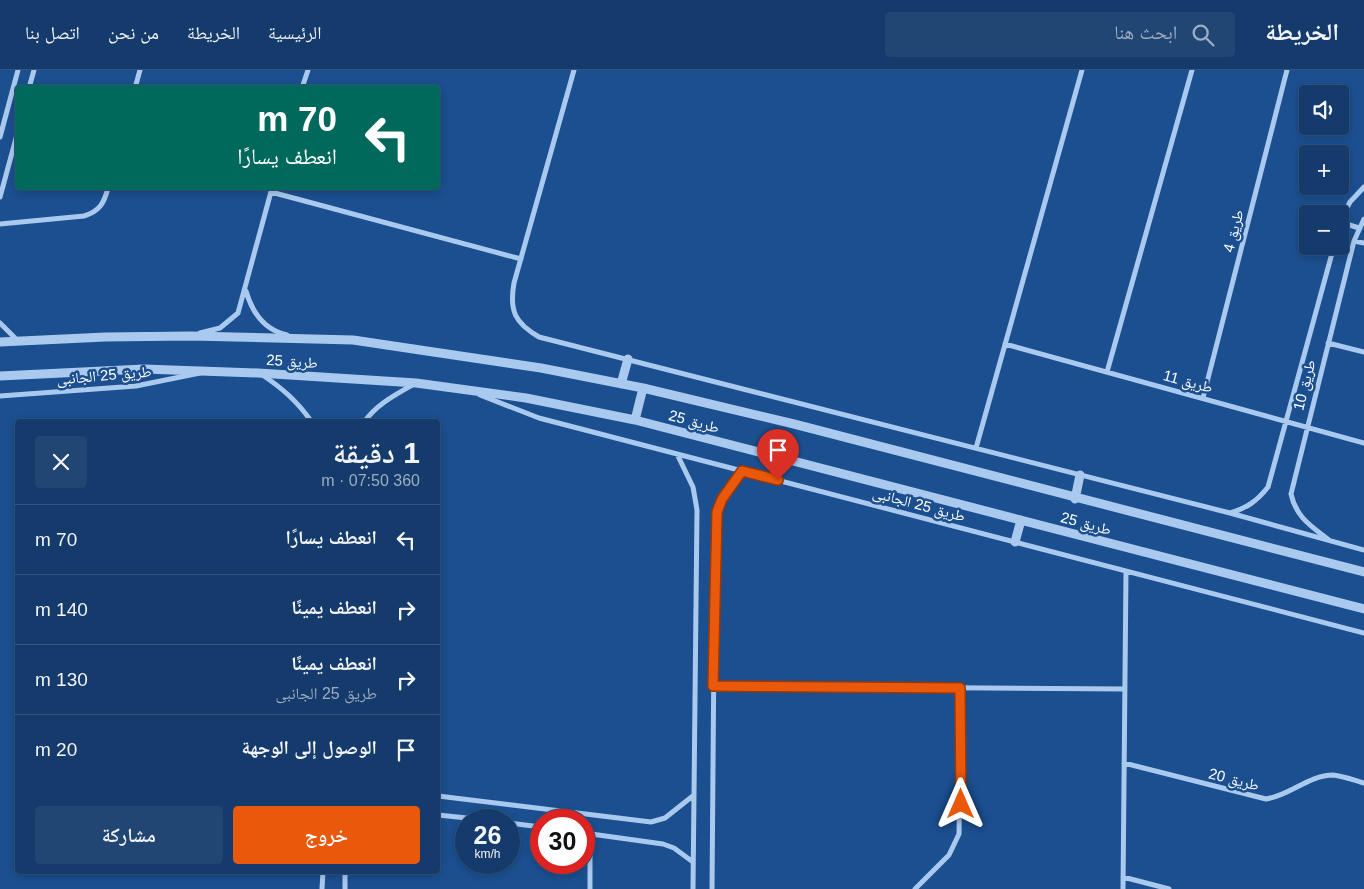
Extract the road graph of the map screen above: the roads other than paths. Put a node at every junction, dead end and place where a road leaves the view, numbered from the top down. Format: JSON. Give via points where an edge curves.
{"nodes":[{"id":1,"x":18,"y":70,"type":"edge"},
{"id":2,"x":34,"y":70,"type":"edge"},
{"id":3,"x":140,"y":70,"type":"edge"},
{"id":4,"x":308,"y":70,"type":"edge"},
{"id":5,"x":574,"y":70,"type":"edge"},
{"id":6,"x":1082,"y":70,"type":"edge"},
{"id":7,"x":1192,"y":70,"type":"edge"},
{"id":8,"x":1287,"y":70,"type":"edge"},
{"id":9,"x":30,"y":85,"type":"edge"},
{"id":10,"x":136,"y":85,"type":"edge"},
{"id":11,"x":303,"y":85,"type":"edge"},
{"id":12,"x":0,"y":137,"type":"edge"},
{"id":13,"x":15,"y":142,"type":"edge"},
{"id":14,"x":1364,"y":187,"type":"edge"},
{"id":15,"x":107,"y":190,"type":"edge"},
{"id":16,"x":271,"y":190,"type":"edge"},
{"id":17,"x":0,"y":197,"type":"edge"},
{"id":18,"x":1348,"y":205,"type":"edge"},
{"id":19,"x":1364,"y":219,"type":"edge"},
{"id":20,"x":0,"y":224,"type":"edge"},
{"id":21,"x":1349,"y":225,"type":"edge"},
{"id":22,"x":1359,"y":228,"type":"junction"},
{"id":23,"x":1354,"y":241,"type":"junction"},
{"id":24,"x":1364,"y":243,"type":"edge"},
{"id":25,"x":1332,"y":255,"type":"edge"},
{"id":26,"x":521,"y":259,"type":"junction"},
{"id":27,"x":246,"y":290,"type":"junction"},
{"id":28,"x":0,"y":323,"type":"edge"},
{"id":29,"x":191,"y":336,"type":"junction"},
{"id":30,"x":295,"y":337,"type":"junction"},
{"id":31,"x":18,"y":341,"type":"junction"},
{"id":32,"x":0,"y":342,"type":"edge"},
{"id":33,"x":1328,"y":343,"type":"junction"},
{"id":34,"x":1005,"y":344,"type":"junction"},
{"id":35,"x":1364,"y":352,"type":"edge"},
{"id":36,"x":628,"y":359,"type":"junction"},
{"id":37,"x":210,"y":371,"type":"junction"},
{"id":38,"x":1107,"y":372,"type":"junction"},
{"id":39,"x":258,"y":373,"type":"junction"},
{"id":40,"x":0,"y":376,"type":"edge"},
{"id":41,"x":416,"y":383,"type":"junction"},
{"id":42,"x":621,"y":384,"type":"junction"},
{"id":43,"x":643,"y":388,"type":"junction"},
{"id":44,"x":471,"y":390,"type":"junction"},
{"id":45,"x":0,"y":396,"type":"edge"},
{"id":46,"x":1203,"y":398,"type":"junction"},
{"id":47,"x":310,"y":419,"type":"edge"},
{"id":48,"x":366,"y":419,"type":"edge"},
{"id":49,"x":635,"y":420,"type":"junction"},
{"id":50,"x":1287,"y":422,"type":"junction"},
{"id":51,"x":1306,"y":427,"type":"junction"},
{"id":52,"x":1364,"y":443,"type":"edge"},
{"id":53,"x":976,"y":448,"type":"junction"},
{"id":54,"x":677,"y":454,"type":"junction"},
{"id":55,"x":742,"y":471,"type":"junction"},
{"id":56,"x":1080,"y":475,"type":"junction"},
{"id":57,"x":1075,"y":499,"type":"junction"},
{"id":58,"x":1230,"y":513,"type":"junction"},
{"id":59,"x":1021,"y":520,"type":"junction"},
{"id":60,"x":1015,"y":542,"type":"junction"},
{"id":61,"x":1334,"y":543,"type":"junction"},
{"id":62,"x":1364,"y":550,"type":"edge"},
{"id":63,"x":1126,"y":571,"type":"junction"},
{"id":64,"x":1364,"y":572,"type":"edge"},
{"id":65,"x":1364,"y":609,"type":"edge"},
{"id":66,"x":1364,"y":633,"type":"edge"},
{"id":67,"x":713,"y":686,"type":"junction"},
{"id":68,"x":960,"y":688,"type":"junction"},
{"id":69,"x":1125,"y":689,"type":"junction"},
{"id":70,"x":1124,"y":763,"type":"junction"},
{"id":71,"x":1364,"y":782,"type":"edge"},
{"id":72,"x":694,"y":795,"type":"junction"},
{"id":73,"x":440,"y":796,"type":"edge"},
{"id":74,"x":440,"y":815,"type":"edge"},
{"id":75,"x":455,"y":817,"type":"edge"},
{"id":76,"x":595,"y":835,"type":"edge"},
{"id":77,"x":693,"y":862,"type":"junction"},
{"id":78,"x":322,"y":874,"type":"edge"},
{"id":79,"x":345,"y":874,"type":"edge"},
{"id":80,"x":590,"y":874,"type":"edge"},
{"id":81,"x":1123,"y":877,"type":"junction"},
{"id":82,"x":322,"y":889,"type":"edge"},
{"id":83,"x":345,"y":889,"type":"edge"},
{"id":84,"x":590,"y":889,"type":"edge"},
{"id":85,"x":693,"y":889,"type":"edge"},
{"id":86,"x":712,"y":889,"type":"edge"},
{"id":87,"x":915,"y":889,"type":"edge"},
{"id":88,"x":1123,"y":889,"type":"edge"},
{"id":89,"x":1169,"y":889,"type":"edge"}],
"edges":[{"from":1,"to":12,"type":"street"},
{"from":2,"to":9,"type":"street"},
{"from":3,"to":10,"type":"street"},
{"from":4,"to":11,"type":"street"},
{"from":5,"to":26,"type":"street"},
{"from":6,"to":34,"type":"street"},
{"from":7,"to":38,"type":"street"},
{"from":8,"to":46,"type":"street","name":"طريق 4"},
{"from":13,"to":17,"type":"street"},
{"from":14,"to":18,"type":"street"},
{"from":15,"to":20,"type":"street","via":[[102,206],[94,213]]},
{"from":16,"to":26,"type":"street"},
{"from":16,"to":27,"type":"street"},
{"from":19,"to":22,"type":"street","name":"طريق 10"},
{"from":21,"to":22,"type":"street"},
{"from":22,"to":23,"type":"street","name":"طريق 10"},
{"from":23,"to":24,"type":"street"},
{"from":23,"to":33,"type":"street","name":"طريق 10"},
{"from":25,"to":50,"type":"street","name":"طريق 10"},
{"from":26,"to":36,"type":"street","via":[[511,299],[515,315],[524,329],[539,337]]},
{"from":27,"to":29,"type":"street","via":[[238,313],[230,322]]},
{"from":27,"to":30,"type":"street","via":[[250,305],[268,327]]},
{"from":28,"to":31,"type":"street"},
{"from":29,"to":30,"type":"street","name":"طريق 25"},
{"from":29,"to":31,"type":"street","name":"طريق 25"},
{"from":30,"to":42,"type":"street","name":"طريق 25","via":[[401,346]]},
{"from":31,"to":32,"type":"street","name":"طريق 25"},
{"from":33,"to":35,"type":"street"},
{"from":33,"to":51,"type":"street","name":"طريق 10"},
{"from":34,"to":38,"type":"street","name":"طريق 11"},
{"from":34,"to":53,"type":"street"},
{"from":36,"to":42,"type":"street"},
{"from":36,"to":53,"type":"street"},
{"from":37,"to":39,"type":"street","name":"طريق 25"},
{"from":37,"to":40,"type":"street","name":"طريق 25","via":[[87,370]]},
{"from":37,"to":45,"type":"street","name":"طريق 25 الجانبى","via":[[136,386]]},
{"from":38,"to":46,"type":"street","name":"طريق 11"},
{"from":39,"to":41,"type":"street","name":"طريق 25"},
{"from":39,"to":47,"type":"street","via":[[284,389]]},
{"from":41,"to":44,"type":"street","name":"طريق 25"},
{"from":41,"to":48,"type":"street","via":[[390,397]]},
{"from":42,"to":43,"type":"street","name":"طريق 25"},
{"from":43,"to":49,"type":"street"},
{"from":43,"to":57,"type":"street","name":"طريق 25","via":[[794,424]]},
{"from":44,"to":49,"type":"street","name":"طريق 25"},
{"from":44,"to":54,"type":"street","name":"طريق 25 الجانبى","via":[[538,418]]},
{"from":46,"to":50,"type":"street","name":"طريق 11"},
{"from":49,"to":59,"type":"street","name":"طريق 25"},
{"from":50,"to":51,"type":"street","name":"طريق 11"},
{"from":50,"to":58,"type":"street","name":"طريق 10","via":[[1268,487],[1245,508]]},
{"from":51,"to":52,"type":"street","name":"طريق 11"},
{"from":51,"to":61,"type":"street","name":"طريق 10","via":[[1291,494],[1300,517]]},
{"from":53,"to":56,"type":"street"},
{"from":54,"to":55,"type":"street","name":"طريق 25 الجانبى"},
{"from":54,"to":72,"type":"street","via":[[691,481],[697,510]]},
{"from":55,"to":60,"type":"street","name":"طريق 25 الجانبى"},
{"from":55,"to":67,"type":"street","via":[[722,499],[715,526]]},
{"from":56,"to":57,"type":"street"},
{"from":56,"to":58,"type":"street"},
{"from":57,"to":64,"type":"street","name":"طريق 25"},
{"from":58,"to":61,"type":"street"},
{"from":59,"to":60,"type":"street"},
{"from":59,"to":65,"type":"street","name":"طريق 25"},
{"from":60,"to":63,"type":"street","name":"طريق 25 الجانبى"},
{"from":61,"to":62,"type":"street"},
{"from":63,"to":66,"type":"street","name":"طريق 25 الجانبى"},
{"from":63,"to":69,"type":"street"},
{"from":67,"to":68,"type":"street"},
{"from":67,"to":86,"type":"street"},
{"from":68,"to":69,"type":"street"},
{"from":68,"to":87,"type":"street","via":[[959,834],[949,855]]},
{"from":69,"to":70,"type":"street"},
{"from":70,"to":71,"type":"street","name":"طريق 20","via":[[1266,799],[1278,798],[1333,775]]},
{"from":70,"to":81,"type":"street"},
{"from":72,"to":73,"type":"street","via":[[665,818],[651,822]]},
{"from":72,"to":77,"type":"street"},
{"from":74,"to":75,"type":"street"},
{"from":76,"to":77,"type":"street","via":[[663,844]]},
{"from":77,"to":85,"type":"street"},
{"from":78,"to":82,"type":"street"},
{"from":79,"to":83,"type":"street"},
{"from":80,"to":84,"type":"street"},
{"from":81,"to":88,"type":"street"},
{"from":81,"to":89,"type":"street"}]}
